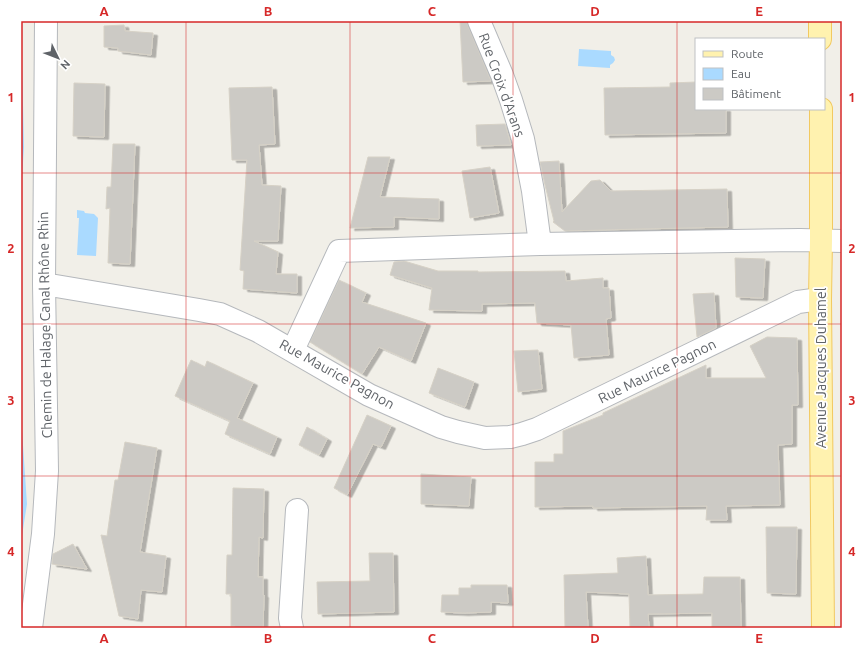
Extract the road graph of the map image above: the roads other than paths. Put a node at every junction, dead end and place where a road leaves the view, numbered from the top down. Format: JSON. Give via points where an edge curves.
{"nodes":[{"id":1,"x":46,"y":21,"type":"edge"},
{"id":2,"x":479,"y":21,"type":"edge"},
{"id":3,"x":820,"y":21,"type":"edge"},
{"id":4,"x":820,"y":38,"type":"edge"},
{"id":5,"x":820,"y":110,"type":"edge"},
{"id":6,"x":832,"y":240,"type":"edge"},
{"id":7,"x":540,"y":244,"type":"junction"},
{"id":8,"x":44,"y":284,"type":"junction"},
{"id":9,"x":820,"y":299,"type":"junction"},
{"id":10,"x":293,"y":350,"type":"junction"},
{"id":11,"x":297,"y":510,"type":"dead end"},
{"id":12,"x":31,"y":628,"type":"edge"},
{"id":13,"x":292,"y":628,"type":"edge"},
{"id":14,"x":822,"y":628,"type":"edge"}],
"edges":[{"from":1,"to":8,"type":"street","name":"Chemin de Halage Canal Rhône Rhin"},
{"from":2,"to":7,"type":"street","name":"Rue Croix d'Arans","via":[[502,75],[523,139]]},
{"from":3,"to":4,"type":"main road"},
{"from":5,"to":6,"type":"main road","name":"Avenue Jacques Duhamel"},
{"from":6,"to":7,"type":"street"},
{"from":6,"to":9,"type":"main road","name":"Avenue Jacques Duhamel"},
{"from":7,"to":10,"type":"street","via":[[339,251]]},
{"from":8,"to":10,"type":"street","name":"Rue Maurice Pagnon","via":[[220,314],[258,330]]},
{"from":8,"to":12,"type":"street","name":"Chemin de Halage Canal Rhône Rhin","via":[[47,471],[43,534]]},
{"from":9,"to":10,"type":"street","name":"Rue Maurice Pagnon","via":[[798,302],[537,429],[510,437],[485,438],[441,427],[369,395]]},
{"from":9,"to":14,"type":"main road","name":"Avenue Jacques Duhamel"},
{"from":11,"to":13,"type":"street","via":[[290,618]]}]}
